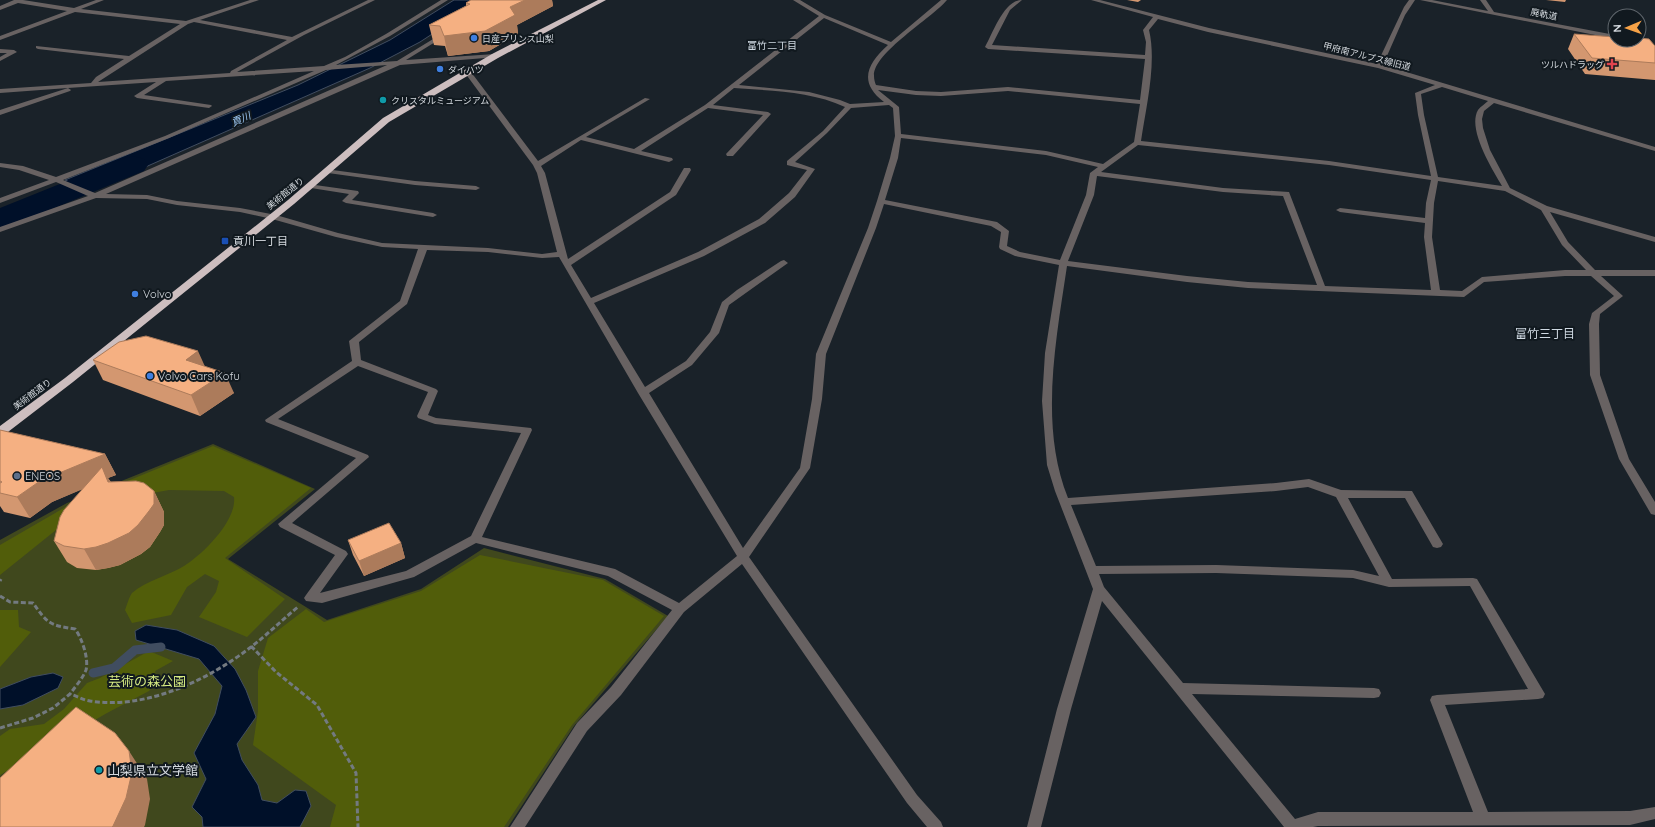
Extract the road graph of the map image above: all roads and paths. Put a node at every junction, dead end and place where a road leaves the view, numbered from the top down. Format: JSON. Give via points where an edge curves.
{"nodes":[{"id":1,"x":101,"y":0,"type":"edge"},
{"id":2,"x":256,"y":0,"type":"edge"},
{"id":3,"x":372,"y":0,"type":"edge"},
{"id":4,"x":445,"y":0,"type":"edge"},
{"id":5,"x":603,"y":0,"type":"edge"},
{"id":6,"x":796,"y":0,"type":"edge"},
{"id":7,"x":944,"y":0,"type":"edge"},
{"id":8,"x":1019,"y":0,"type":"edge"},
{"id":9,"x":1094,"y":0,"type":"edge"},
{"id":10,"x":1412,"y":0,"type":"edge"},
{"id":11,"x":1423,"y":0,"type":"edge"},
{"id":12,"x":1484,"y":0,"type":"edge"},
{"id":13,"x":18,"y":1,"type":"edge"},
{"id":14,"x":0,"y":8,"type":"edge"},
{"id":15,"x":73,"y":10,"type":"junction"},
{"id":16,"x":1492,"y":13,"type":"junction"},
{"id":17,"x":823,"y":16,"type":"junction"},
{"id":18,"x":1157,"y":16,"type":"junction"},
{"id":19,"x":193,"y":20,"type":"junction"},
{"id":20,"x":186,"y":23,"type":"junction"},
{"id":21,"x":451,"y":30,"type":"edge"},
{"id":22,"x":1607,"y":35,"type":"edge"},
{"id":23,"x":0,"y":38,"type":"edge"},
{"id":24,"x":293,"y":39,"type":"junction"},
{"id":25,"x":891,"y":44,"type":"junction"},
{"id":26,"x":38,"y":47,"type":"dead end"},
{"id":27,"x":0,"y":51,"type":"edge"},
{"id":28,"x":495,"y":56,"type":"junction"},
{"id":29,"x":1147,"y":57,"type":"junction"},
{"id":30,"x":129,"y":58,"type":"junction"},
{"id":31,"x":0,"y":59,"type":"edge"},
{"id":32,"x":398,"y":63,"type":"junction"},
{"id":33,"x":1379,"y":66,"type":"junction"},
{"id":34,"x":327,"y":68,"type":"junction"},
{"id":35,"x":467,"y":72,"type":"junction"},
{"id":36,"x":229,"y":74,"type":"junction"},
{"id":37,"x":165,"y":79,"type":"junction"},
{"id":38,"x":93,"y":84,"type":"junction"},
{"id":39,"x":83,"y":85,"type":"junction"},
{"id":40,"x":1442,"y":85,"type":"junction"},
{"id":41,"x":733,"y":86,"type":"junction"},
{"id":42,"x":873,"y":87,"type":"junction"},
{"id":43,"x":0,"y":91,"type":"edge"},
{"id":44,"x":647,"y":99,"type":"dead end"},
{"id":45,"x":1493,"y":101,"type":"junction"},
{"id":46,"x":1143,"y":102,"type":"junction"},
{"id":47,"x":891,"y":103,"type":"junction"},
{"id":48,"x":209,"y":106,"type":"dead end"},
{"id":49,"x":707,"y":106,"type":"junction"},
{"id":50,"x":849,"y":106,"type":"junction"},
{"id":51,"x":0,"y":114,"type":"edge"},
{"id":52,"x":898,"y":136,"type":"junction"},
{"id":53,"x":580,"y":138,"type":"junction"},
{"id":54,"x":1137,"y":144,"type":"junction"},
{"id":55,"x":1655,"y":149,"type":"edge"},
{"id":56,"x":636,"y":152,"type":"junction"},
{"id":57,"x":730,"y":154,"type":"dead end"},
{"id":58,"x":669,"y":160,"type":"dead end"},
{"id":59,"x":0,"y":165,"type":"edge"},
{"id":60,"x":537,"y":165,"type":"junction"},
{"id":61,"x":1104,"y":166,"type":"junction"},
{"id":62,"x":687,"y":170,"type":"dead end"},
{"id":63,"x":328,"y":171,"type":"junction"},
{"id":64,"x":1094,"y":173,"type":"junction"},
{"id":65,"x":1435,"y":178,"type":"junction"},
{"id":66,"x":59,"y":181,"type":"junction"},
{"id":67,"x":310,"y":186,"type":"junction"},
{"id":68,"x":476,"y":188,"type":"dead end"},
{"id":69,"x":1506,"y":189,"type":"junction"},
{"id":70,"x":93,"y":195,"type":"junction"},
{"id":71,"x":0,"y":201,"type":"edge"},
{"id":72,"x":881,"y":201,"type":"junction"},
{"id":73,"x":1544,"y":208,"type":"junction"},
{"id":74,"x":1340,"y":210,"type":"dead end"},
{"id":75,"x":433,"y":215,"type":"dead end"},
{"id":76,"x":273,"y":217,"type":"junction"},
{"id":77,"x":1429,"y":221,"type":"junction"},
{"id":78,"x":0,"y":230,"type":"edge"},
{"id":79,"x":1655,"y":240,"type":"edge"},
{"id":80,"x":423,"y":248,"type":"junction"},
{"id":81,"x":564,"y":259,"type":"junction"},
{"id":82,"x":784,"y":263,"type":"dead end"},
{"id":83,"x":1063,"y":263,"type":"junction"},
{"id":84,"x":1593,"y":273,"type":"junction"},
{"id":85,"x":1655,"y":273,"type":"edge"},
{"id":86,"x":1322,"y":288,"type":"junction"},
{"id":87,"x":1436,"y":292,"type":"junction"},
{"id":88,"x":589,"y":302,"type":"junction"},
{"id":89,"x":356,"y":362,"type":"junction"},
{"id":90,"x":643,"y":393,"type":"junction"},
{"id":91,"x":0,"y":432,"type":"edge"},
{"id":92,"x":1340,"y":494,"type":"junction"},
{"id":93,"x":1064,"y":502,"type":"junction"},
{"id":94,"x":1655,"y":511,"type":"edge"},
{"id":95,"x":475,"y":539,"type":"junction"},
{"id":96,"x":1437,"y":544,"type":"dead end"},
{"id":97,"x":743,"y":557,"type":"junction"},
{"id":98,"x":1092,"y":570,"type":"junction"},
{"id":99,"x":1390,"y":583,"type":"junction"},
{"id":100,"x":1099,"y":589,"type":"junction"},
{"id":101,"x":0,"y":596,"type":"edge"},
{"id":102,"x":310,"y":598,"type":"junction"},
{"id":103,"x":680,"y":610,"type":"junction"},
{"id":104,"x":251,"y":646,"type":"junction"},
{"id":105,"x":1180,"y":688,"type":"junction"},
{"id":106,"x":1374,"y":693,"type":"dead end"},
{"id":107,"x":70,"y":694,"type":"junction"},
{"id":108,"x":0,"y":728,"type":"edge"},
{"id":109,"x":1655,"y":813,"type":"edge"},
{"id":110,"x":1483,"y":818,"type":"junction"},
{"id":111,"x":358,"y":827,"type":"edge"},
{"id":112,"x":517,"y":827,"type":"edge"},
{"id":113,"x":936,"y":827,"type":"edge"},
{"id":114,"x":1034,"y":827,"type":"edge"},
{"id":115,"x":1292,"y":827,"type":"edge"}],
"edges":[{"from":1,"to":15,"type":"street"},
{"from":2,"to":19,"type":"street"},
{"from":3,"to":24,"type":"street"},
{"from":4,"to":34,"type":"street"},
{"from":5,"to":28,"type":"highway","name":"美術館通り"},
{"from":6,"to":17,"type":"street"},
{"from":7,"to":25,"type":"street","via":[[938,8]]},
{"from":8,"to":29,"type":"street","via":[[1008,9],[988,47]]},
{"from":9,"to":18,"type":"street","name":"甲府南アルプス線旧道"},
{"from":10,"to":33,"type":"street","via":[[1406,7],[1389,49]]},
{"from":11,"to":16,"type":"street","name":"廃軌道"},
{"from":12,"to":16,"type":"street"},
{"from":13,"to":14,"type":"street"},
{"from":13,"to":15,"type":"street"},
{"from":15,"to":20,"type":"street"},
{"from":15,"to":23,"type":"street"},
{"from":16,"to":22,"type":"street","name":"廃軌道"},
{"from":17,"to":25,"type":"street"},
{"from":17,"to":41,"type":"street"},
{"from":18,"to":29,"type":"street","via":[[1146,30],[1149,42]]},
{"from":18,"to":33,"type":"street","name":"甲府南アルプス線旧道","via":[[1208,30]]},
{"from":19,"to":20,"type":"street"},
{"from":19,"to":24,"type":"street"},
{"from":20,"to":30,"type":"street"},
{"from":21,"to":32,"type":"street"},
{"from":24,"to":36,"type":"street"},
{"from":25,"to":42,"type":"street","via":[[872,65],[870,78]]},
{"from":26,"to":30,"type":"street"},
{"from":27,"to":31,"type":"street","via":[[14,52]]},
{"from":28,"to":32,"type":"street"},
{"from":28,"to":35,"type":"highway","name":"美術館通り"},
{"from":29,"to":46,"type":"street","via":[[1148,78]]},
{"from":30,"to":38,"type":"street"},
{"from":32,"to":34,"type":"street"},
{"from":32,"to":70,"type":"street"},
{"from":33,"to":40,"type":"street","name":"甲府南アルプス線旧道"},
{"from":34,"to":36,"type":"street"},
{"from":34,"to":66,"type":"street"},
{"from":35,"to":60,"type":"street"},
{"from":35,"to":63,"type":"highway","name":"美術館通り","via":[[386,120]]},
{"from":36,"to":37,"type":"street"},
{"from":37,"to":38,"type":"street"},
{"from":37,"to":48,"type":"street","via":[[137,96]]},
{"from":38,"to":39,"type":"street"},
{"from":39,"to":43,"type":"street"},
{"from":39,"to":51,"type":"street","via":[[8,109]]},
{"from":40,"to":45,"type":"street","name":"甲府南アルプス線旧道"},
{"from":40,"to":65,"type":"street","via":[[1418,93]]},
{"from":41,"to":49,"type":"street"},
{"from":41,"to":50,"type":"street","via":[[816,96]]},
{"from":42,"to":46,"type":"street","via":[[941,94],[1008,88]]},
{"from":42,"to":47,"type":"street"},
{"from":44,"to":53,"type":"street"},
{"from":45,"to":55,"type":"street","name":"甲府南アルプス線旧道"},
{"from":45,"to":69,"type":"street","via":[[1481,110],[1479,118],[1482,138]]},
{"from":46,"to":54,"type":"street"},
{"from":47,"to":50,"type":"street"},
{"from":47,"to":52,"type":"street","via":[[896,107]]},
{"from":49,"to":56,"type":"street"},
{"from":49,"to":57,"type":"street","via":[[768,114]]},
{"from":50,"to":88,"type":"street","via":[[825,132],[790,163],[812,168],[792,195],[762,221],[701,254]]},
{"from":52,"to":61,"type":"street","via":[[1046,153]]},
{"from":52,"to":72,"type":"street"},
{"from":53,"to":56,"type":"street"},
{"from":53,"to":60,"type":"street"},
{"from":54,"to":61,"type":"street"},
{"from":54,"to":65,"type":"street","via":[[1329,163]]},
{"from":56,"to":58,"type":"street"},
{"from":59,"to":66,"type":"street","via":[[20,168]]},
{"from":60,"to":81,"type":"street"},
{"from":61,"to":64,"type":"street"},
{"from":62,"to":81,"type":"street","via":[[674,193]]},
{"from":63,"to":67,"type":"highway","name":"美術館通り"},
{"from":63,"to":68,"type":"street","via":[[415,184]]},
{"from":64,"to":83,"type":"street","via":[[1090,195]]},
{"from":64,"to":86,"type":"street","via":[[1223,190],[1286,194]]},
{"from":65,"to":69,"type":"street"},
{"from":65,"to":77,"type":"street"},
{"from":66,"to":70,"type":"street"},
{"from":66,"to":71,"type":"street"},
{"from":67,"to":75,"type":"street","via":[[356,193],[346,201]]},
{"from":67,"to":76,"type":"highway","name":"美術館通り"},
{"from":69,"to":73,"type":"street"},
{"from":70,"to":76,"type":"street","via":[[147,197]]},
{"from":70,"to":78,"type":"street"},
{"from":72,"to":83,"type":"street","via":[[994,224],[1005,231],[1003,247],[1018,254]]},
{"from":72,"to":97,"type":"street","via":[[821,354],[817,399],[805,468]]},
{"from":73,"to":79,"type":"street"},
{"from":73,"to":84,"type":"street","via":[[1565,243]]},
{"from":74,"to":77,"type":"street"},
{"from":76,"to":80,"type":"street","via":[[382,245]]},
{"from":76,"to":91,"type":"highway","name":"美術館通り"},
{"from":77,"to":87,"type":"street","via":[[1428,237]]},
{"from":80,"to":81,"type":"street","via":[[488,250]]},
{"from":80,"to":89,"type":"street","via":[[404,302],[354,341]]},
{"from":81,"to":88,"type":"street"},
{"from":82,"to":90,"type":"street","via":[[725,304],[714,333],[689,364]]},
{"from":83,"to":86,"type":"street","via":[[1241,284]]},
{"from":83,"to":93,"type":"street","via":[[1050,353],[1047,401],[1052,465]]},
{"from":84,"to":85,"type":"street"},
{"from":84,"to":87,"type":"street","via":[[1482,280],[1464,294]]},
{"from":84,"to":94,"type":"street","via":[[1619,296],[1596,312],[1595,375],[1624,459]]},
{"from":86,"to":87,"type":"street"},
{"from":88,"to":90,"type":"street"},
{"from":89,"to":95,"type":"street","via":[[433,391],[422,416],[435,421],[527,430]]},
{"from":89,"to":102,"type":"street","via":[[270,420],[364,457],[284,524],[342,554]]},
{"from":90,"to":97,"type":"street"},
{"from":92,"to":93,"type":"street","via":[[1309,483]]},
{"from":92,"to":96,"type":"street","via":[[1408,494]]},
{"from":92,"to":99,"type":"street"},
{"from":93,"to":98,"type":"street"},
{"from":95,"to":102,"type":"street","via":[[410,574],[322,598]]},
{"from":95,"to":103,"type":"street","via":[[611,572]]},
{"from":97,"to":103,"type":"street"},
{"from":97,"to":113,"type":"street","via":[[912,799]]},
{"from":98,"to":99,"type":"street","via":[[1216,569],[1353,574]]},
{"from":98,"to":100,"type":"street"},
{"from":99,"to":110,"type":"street","via":[[1473,582],[1538,694],[1437,700]]},
{"from":100,"to":105,"type":"street"},
{"from":100,"to":114,"type":"street","via":[[1064,709]]},
{"from":101,"to":107,"type":"path","via":[[10,602],[33,603],[46,621],[55,626],[75,629],[80,635],[85,650],[86,670]]},
{"from":102,"to":104,"type":"path"},
{"from":103,"to":112,"type":"street","via":[[616,691],[582,727]]},
{"from":104,"to":107,"type":"path","via":[[198,680],[146,699],[124,703],[91,701]]},
{"from":104,"to":111,"type":"path","via":[[276,672],[317,706],[356,773]]},
{"from":105,"to":106,"type":"street"},
{"from":105,"to":115,"type":"street"},
{"from":107,"to":108,"type":"path","via":[[53,708],[34,718]]},
{"from":109,"to":110,"type":"street","via":[[1630,818]]},
{"from":110,"to":115,"type":"street","via":[[1318,819]]}]}
